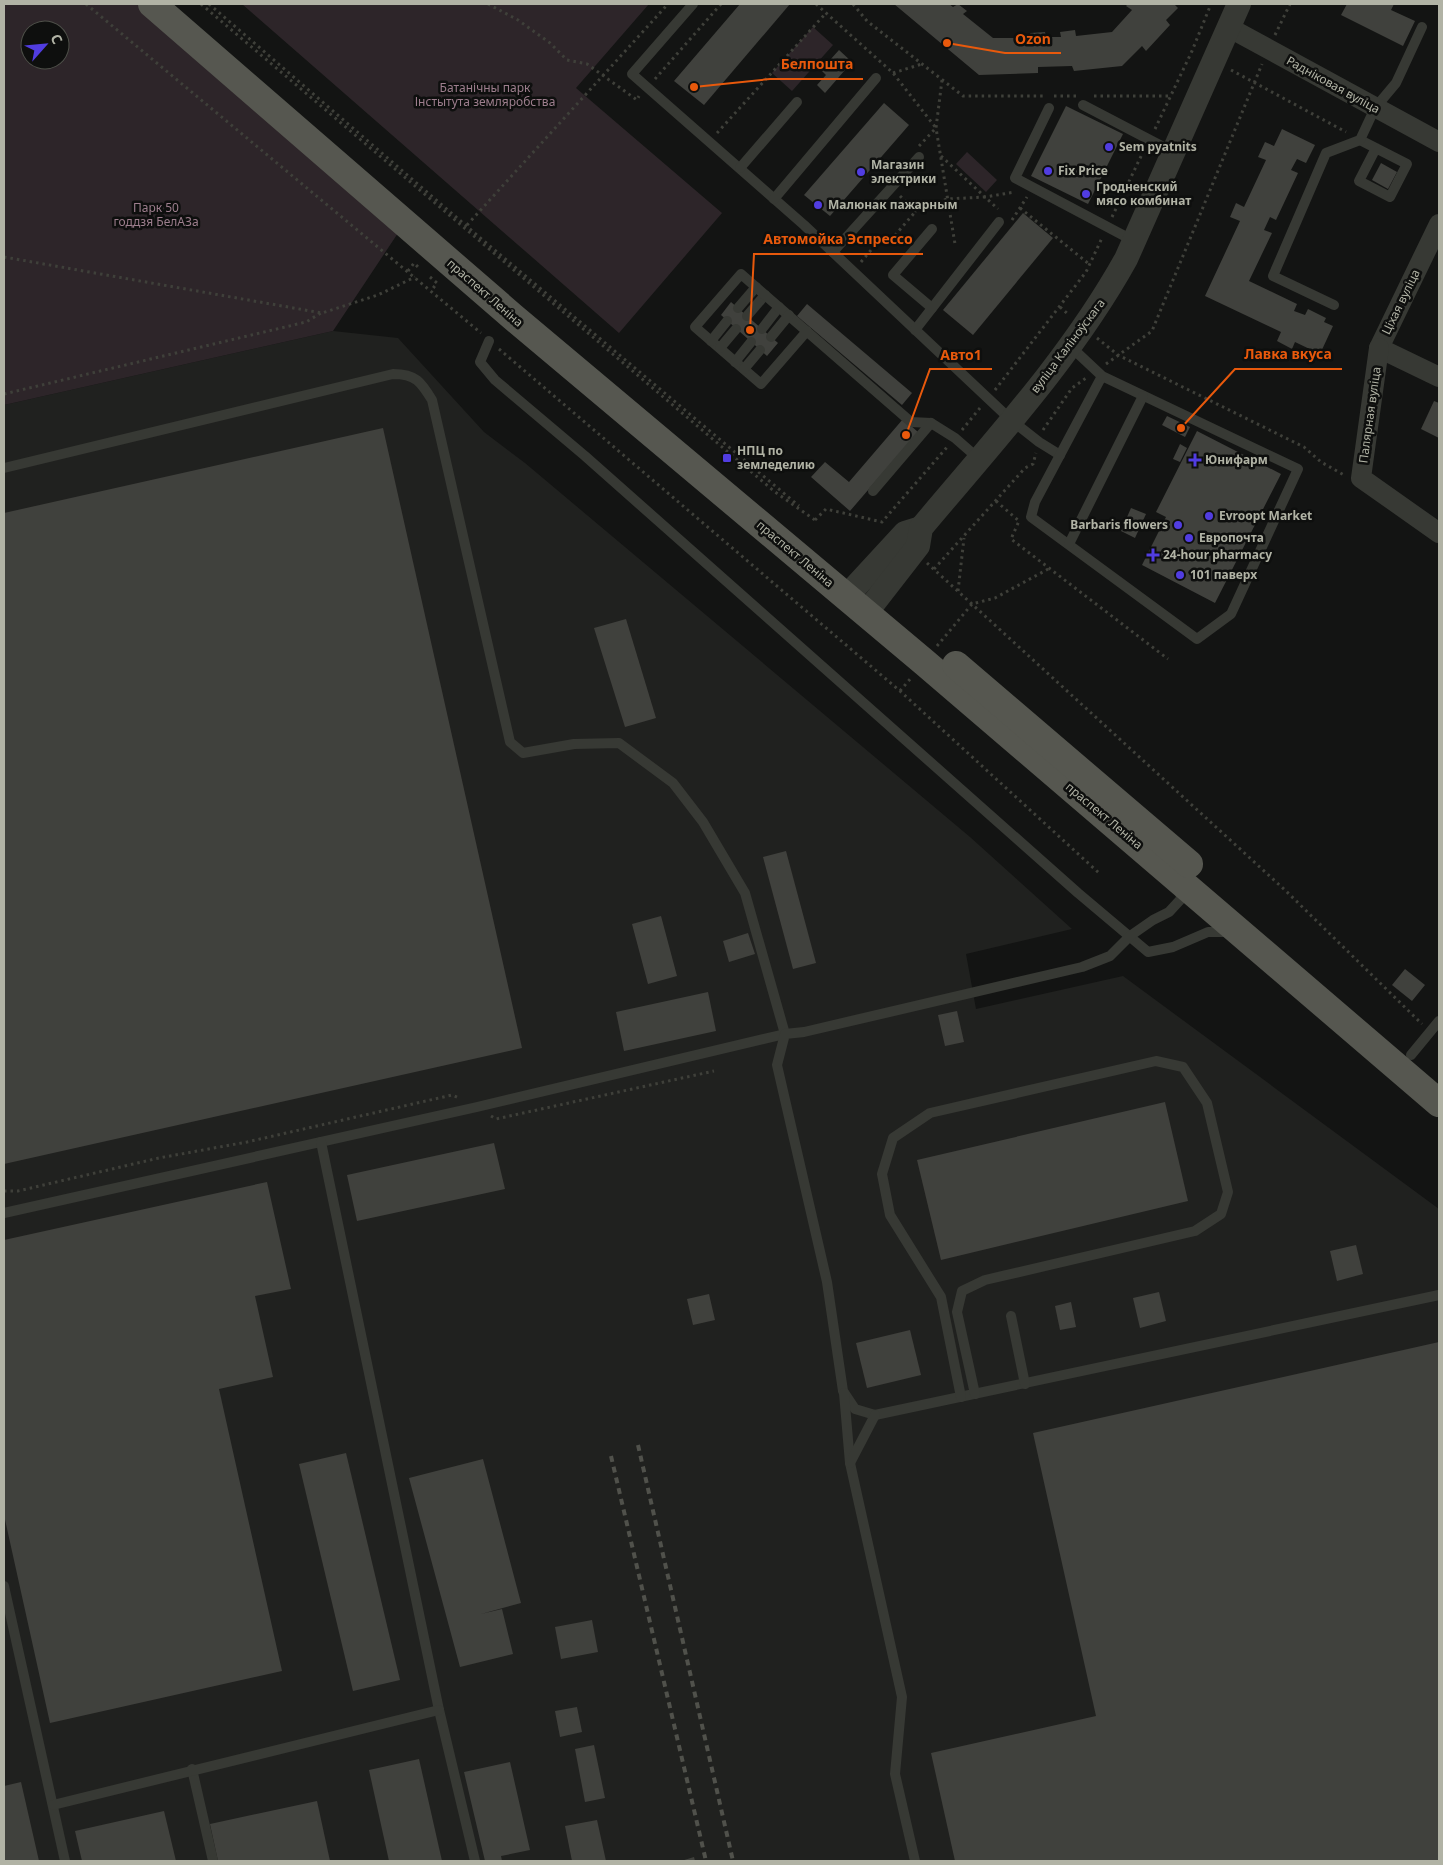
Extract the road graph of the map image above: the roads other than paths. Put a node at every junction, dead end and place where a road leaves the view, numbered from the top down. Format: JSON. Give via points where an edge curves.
{"nodes":[{"id":1,"x":152,"y":4,"type":"edge"},
{"id":2,"x":174,"y":4,"type":"edge"},
{"id":3,"x":694,"y":4,"type":"edge"},
{"id":4,"x":1234,"y":10,"type":"edge"},
{"id":5,"x":1422,"y":27,"type":"dead end"},
{"id":6,"x":876,"y":78,"type":"dead end"},
{"id":7,"x":797,"y":102,"type":"dead end"},
{"id":8,"x":1083,"y":105,"type":"dead end"},
{"id":9,"x":1049,"y":108,"type":"dead end"},
{"id":10,"x":1375,"y":108,"type":"junction"},
{"id":11,"x":1360,"y":140,"type":"junction"},
{"id":12,"x":1439,"y":142,"type":"edge"},
{"id":13,"x":1376,"y":148,"type":"junction"},
{"id":14,"x":1173,"y":152,"type":"junction"},
{"id":15,"x":918,"y":157,"type":"dead end"},
{"id":16,"x":740,"y":168,"type":"junction"},
{"id":17,"x":774,"y":199,"type":"junction"},
{"id":18,"x":999,"y":222,"type":"dead end"},
{"id":19,"x":1439,"y":224,"type":"edge"},
{"id":20,"x":932,"y":229,"type":"dead end"},
{"id":21,"x":1134,"y":241,"type":"junction"},
{"id":22,"x":832,"y":252,"type":"junction"},
{"id":23,"x":756,"y":287,"type":"junction"},
{"id":24,"x":765,"y":295,"type":"junction"},
{"id":25,"x":1334,"y":305,"type":"dead end"},
{"id":26,"x":779,"y":307,"type":"junction"},
{"id":27,"x":738,"y":308,"type":"dead end"},
{"id":28,"x":932,"y":308,"type":"junction"},
{"id":29,"x":747,"y":316,"type":"dead end"},
{"id":30,"x":789,"y":316,"type":"junction"},
{"id":31,"x":727,"y":321,"type":"dead end"},
{"id":32,"x":736,"y":329,"type":"dead end"},
{"id":33,"x":762,"y":329,"type":"dead end"},
{"id":34,"x":915,"y":330,"type":"junction"},
{"id":35,"x":807,"y":331,"type":"junction"},
{"id":36,"x":771,"y":337,"type":"dead end"},
{"id":37,"x":490,"y":340,"type":"road end"},
{"id":38,"x":711,"y":341,"type":"junction"},
{"id":39,"x":751,"y":342,"type":"dead end"},
{"id":40,"x":1070,"y":346,"type":"junction"},
{"id":41,"x":720,"y":348,"type":"junction"},
{"id":42,"x":1379,"y":348,"type":"junction"},
{"id":43,"x":760,"y":350,"type":"dead end"},
{"id":44,"x":735,"y":362,"type":"junction"},
{"id":45,"x":744,"y":370,"type":"junction"},
{"id":46,"x":1099,"y":374,"type":"junction"},
{"id":47,"x":1439,"y":377,"type":"edge"},
{"id":48,"x":1143,"y":396,"type":"junction"},
{"id":49,"x":1010,"y":420,"type":"junction"},
{"id":50,"x":931,"y":423,"type":"junction"},
{"id":51,"x":1060,"y":455,"type":"junction"},
{"id":52,"x":978,"y":459,"type":"junction"},
{"id":53,"x":4,"y":468,"type":"edge"},
{"id":54,"x":874,"y":491,"type":"dead end"},
{"id":55,"x":1439,"y":532,"type":"edge"},
{"id":56,"x":1069,"y":544,"type":"junction"},
{"id":57,"x":862,"y":598,"type":"junction"},
{"id":58,"x":1179,"y":880,"type":"junction"},
{"id":59,"x":1240,"y":932,"type":"junction"},
{"id":60,"x":1130,"y":936,"type":"junction"},
{"id":61,"x":1439,"y":1020,"type":"edge"},
{"id":62,"x":785,"y":1034,"type":"junction"},
{"id":63,"x":1411,"y":1055,"type":"junction"},
{"id":64,"x":1439,"y":1079,"type":"edge"},
{"id":65,"x":1439,"y":1103,"type":"edge"},
{"id":66,"x":321,"y":1142,"type":"junction"},
{"id":67,"x":4,"y":1213,"type":"edge"},
{"id":68,"x":1439,"y":1296,"type":"edge"},
{"id":69,"x":1011,"y":1316,"type":"dead end"},
{"id":70,"x":1025,"y":1384,"type":"junction"},
{"id":71,"x":843,"y":1391,"type":"junction"},
{"id":72,"x":976,"y":1394,"type":"junction"},
{"id":73,"x":960,"y":1397,"type":"junction"},
{"id":74,"x":875,"y":1415,"type":"junction"},
{"id":75,"x":850,"y":1463,"type":"junction"},
{"id":76,"x":4,"y":1586,"type":"edge"},
{"id":77,"x":439,"y":1710,"type":"junction"},
{"id":78,"x":192,"y":1769,"type":"junction"},
{"id":79,"x":53,"y":1805,"type":"junction"},
{"id":80,"x":65,"y":1861,"type":"edge"},
{"id":81,"x":212,"y":1861,"type":"edge"},
{"id":82,"x":475,"y":1861,"type":"edge"},
{"id":83,"x":915,"y":1861,"type":"edge"}],
"edges":[{"from":1,"to":57,"type":"main road","name":"праспект Леніна","via":[[513,317]]},
{"from":2,"to":57,"type":"main road","name":"праспект Леніна"},
{"from":3,"to":16,"type":"lane","via":[[632,74]]},
{"from":4,"to":10,"type":"street","name":"Радніковая вуліца","via":[[1268,49]]},
{"from":4,"to":14,"type":"street","name":"вуліца Каліноўскага","via":[[1202,56]]},
{"from":5,"to":10,"type":"lane","via":[[1396,83]]},
{"from":6,"to":17,"type":"lane"},
{"from":7,"to":16,"type":"lane"},
{"from":8,"to":14,"type":"lane"},
{"from":9,"to":21,"type":"lane","via":[[1015,178]]},
{"from":10,"to":11,"type":"lane"},
{"from":10,"to":12,"type":"street","name":"Радніковая вуліца"},
{"from":11,"to":13,"type":"lane"},
{"from":11,"to":25,"type":"lane","via":[[1326,153],[1273,276]]},
{"from":13,"to":13,"type":"lane","via":[[1407,164],[1390,197],[1359,181]]},
{"from":14,"to":21,"type":"street","name":"вуліца Каліноўскага"},
{"from":15,"to":22,"type":"lane"},
{"from":16,"to":17,"type":"lane"},
{"from":17,"to":22,"type":"lane"},
{"from":18,"to":28,"type":"lane"},
{"from":19,"to":42,"type":"street","name":"Ціхая вуліца"},
{"from":20,"to":28,"type":"lane","via":[[893,275]]},
{"from":21,"to":40,"type":"street","name":"вуліца Каліноўскага","via":[[1104,300]]},
{"from":22,"to":34,"type":"lane"},
{"from":23,"to":24,"type":"lane"},
{"from":23,"to":27,"type":"lane"},
{"from":23,"to":38,"type":"lane","via":[[741,274],[695,327]]},
{"from":24,"to":26,"type":"lane"},
{"from":24,"to":29,"type":"lane"},
{"from":26,"to":30,"type":"lane"},
{"from":26,"to":33,"type":"lane"},
{"from":28,"to":34,"type":"lane"},
{"from":30,"to":35,"type":"lane"},
{"from":30,"to":36,"type":"lane"},
{"from":31,"to":38,"type":"lane"},
{"from":32,"to":41,"type":"lane"},
{"from":34,"to":49,"type":"lane"},
{"from":35,"to":45,"type":"lane","via":[[760,384]]},
{"from":35,"to":50,"type":"lane","via":[[911,422]]},
{"from":37,"to":60,"type":"lane","via":[[480,362],[494,380],[585,456]]},
{"from":38,"to":41,"type":"lane"},
{"from":39,"to":44,"type":"lane"},
{"from":40,"to":46,"type":"lane"},
{"from":40,"to":49,"type":"street","name":"вуліца Каліноўскага"},
{"from":41,"to":44,"type":"lane"},
{"from":42,"to":47,"type":"street","name":"Ціхая вуліца"},
{"from":42,"to":55,"type":"street","name":"Палярная вуліца","via":[[1361,478]]},
{"from":43,"to":45,"type":"lane"},
{"from":44,"to":45,"type":"lane"},
{"from":46,"to":48,"type":"lane"},
{"from":46,"to":51,"type":"lane"},
{"from":48,"to":56,"type":"lane"},
{"from":48,"to":56,"type":"lane","via":[[1298,469],[1231,614],[1197,639]]},
{"from":49,"to":51,"type":"lane"},
{"from":49,"to":52,"type":"street","name":"вуліца Каліноўскага"},
{"from":50,"to":52,"type":"lane","via":[[955,438]]},
{"from":50,"to":54,"type":"lane"},
{"from":51,"to":56,"type":"lane","via":[[1031,510],[1031,517]]},
{"from":52,"to":57,"type":"street","name":"вуліца Каліноўскага","via":[[921,528],[905,533]]},
{"from":53,"to":62,"type":"lane","via":[[393,374],[408,374],[422,384],[432,400],[510,742],[523,753],[574,744],[619,743],[673,783],[703,822],[744,893]]},
{"from":57,"to":58,"type":"main road","name":"праспект Леніна"},
{"from":57,"to":63,"type":"main road","name":"праспект Леніна","via":[[1046,740]]},
{"from":58,"to":59,"type":"main road","name":"праспект Леніна"},
{"from":58,"to":60,"type":"lane","via":[[1180,899],[1168,912]]},
{"from":59,"to":60,"type":"lane","via":[[1208,932],[1173,947],[1148,952]]},
{"from":59,"to":65,"type":"main road","name":"праспект Леніна"},
{"from":60,"to":62,"type":"lane","via":[[1110,956],[1082,967]]},
{"from":61,"to":63,"type":"lane"},
{"from":62,"to":66,"type":"lane"},
{"from":62,"to":71,"type":"lane","via":[[777,1065],[827,1282]]},
{"from":63,"to":64,"type":"main road","name":"праспект Леніна"},
{"from":66,"to":67,"type":"lane"},
{"from":66,"to":77,"type":"lane"},
{"from":68,"to":70,"type":"lane"},
{"from":69,"to":70,"type":"lane"},
{"from":70,"to":72,"type":"lane"},
{"from":71,"to":74,"type":"lane","via":[[855,1409]]},
{"from":71,"to":75,"type":"lane"},
{"from":72,"to":73,"type":"lane"},
{"from":72,"to":73,"type":"lane","via":[[957,1312],[962,1291],[985,1280],[1196,1231],[1221,1214],[1228,1192],[1207,1104],[1183,1067],[1156,1061],[930,1113],[893,1138],[882,1174],[890,1215],[941,1297]]},
{"from":73,"to":74,"type":"lane"},
{"from":74,"to":75,"type":"lane"},
{"from":75,"to":83,"type":"lane","via":[[902,1697],[895,1774]]},
{"from":76,"to":79,"type":"lane"},
{"from":77,"to":78,"type":"lane"},
{"from":77,"to":82,"type":"lane"},
{"from":78,"to":79,"type":"lane"},
{"from":78,"to":81,"type":"lane"},
{"from":79,"to":80,"type":"lane"}]}
